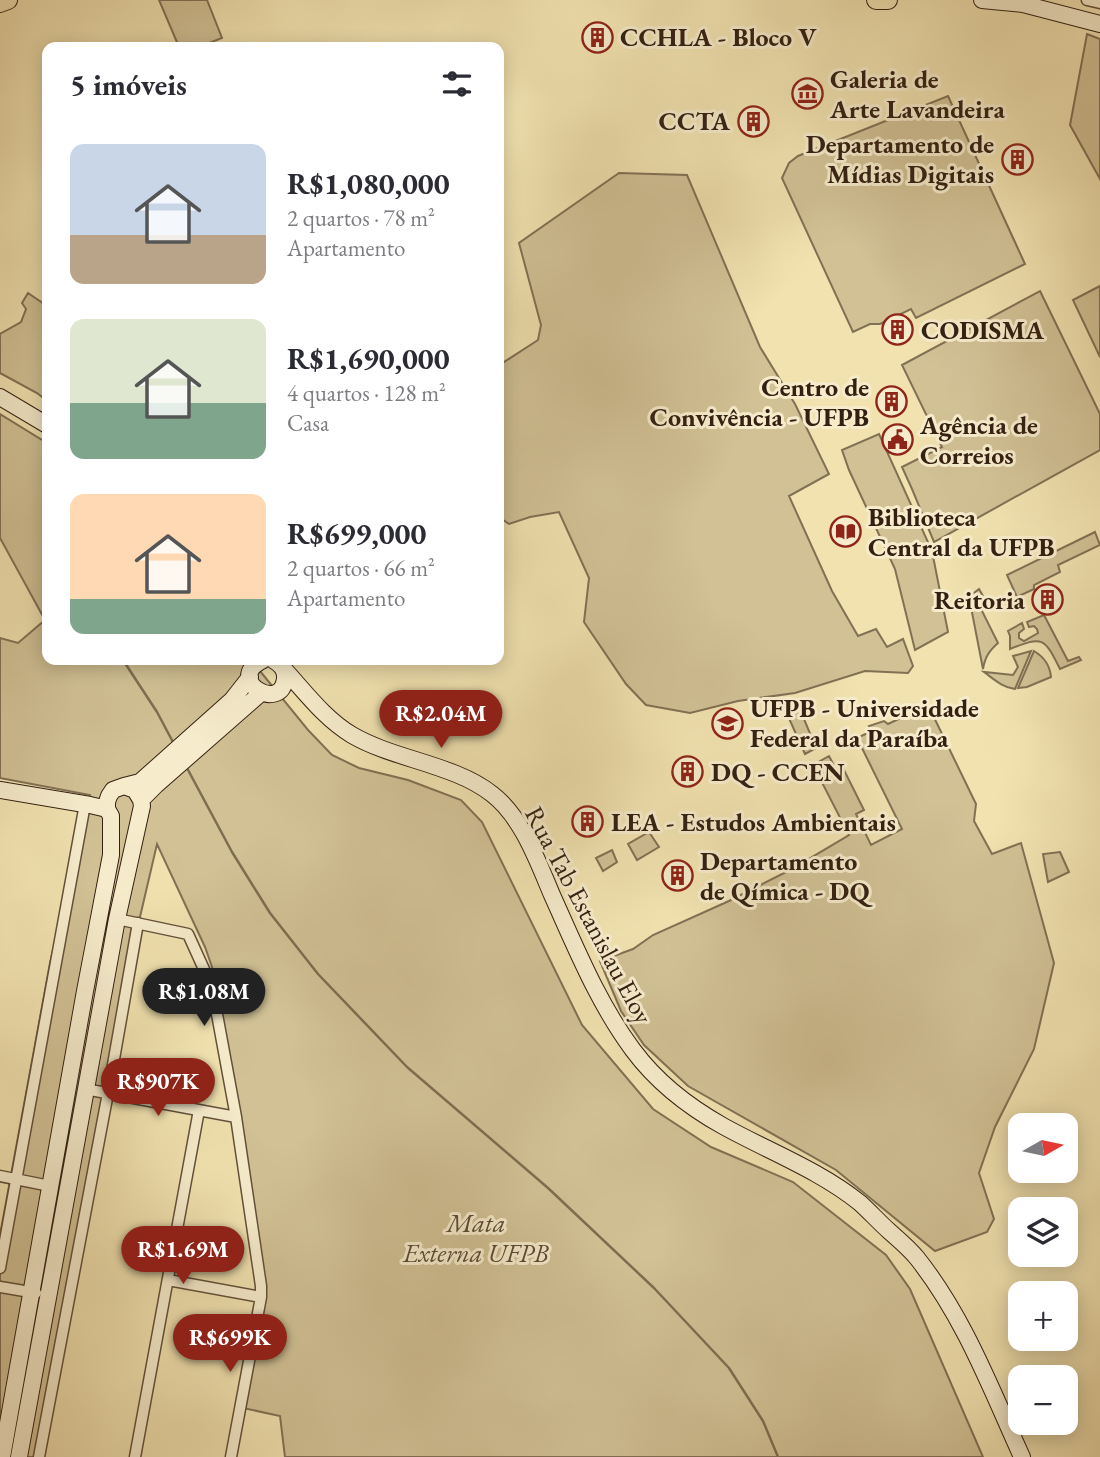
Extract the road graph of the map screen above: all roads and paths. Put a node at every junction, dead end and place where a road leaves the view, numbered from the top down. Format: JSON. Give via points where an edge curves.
{"nodes":[{"id":1,"x":8,"y":0,"type":"edge"},
{"id":2,"x":876,"y":0,"type":"edge"},
{"id":3,"x":888,"y":0,"type":"edge"},
{"id":4,"x":982,"y":0,"type":"edge"},
{"id":5,"x":1051,"y":0,"type":"edge"},
{"id":6,"x":1087,"y":0,"type":"edge"},
{"id":7,"x":0,"y":3,"type":"edge"},
{"id":8,"x":1100,"y":3,"type":"edge"},
{"id":9,"x":1100,"y":15,"type":"edge"},
{"id":10,"x":1100,"y":24,"type":"edge"},
{"id":11,"x":0,"y":397,"type":"edge"},
{"id":12,"x":42,"y":422,"type":"edge"},
{"id":13,"x":260,"y":665,"type":"edge"},
{"id":14,"x":273,"y":665,"type":"edge"},
{"id":15,"x":274,"y":665,"type":"edge"},
{"id":16,"x":250,"y":677,"type":"junction"},
{"id":17,"x":279,"y":690,"type":"junction"},
{"id":18,"x":261,"y":693,"type":"junction"},
{"id":19,"x":236,"y":705,"type":"junction"},
{"id":20,"x":323,"y":712,"type":"junction"},
{"id":21,"x":152,"y":780,"type":"junction"},
{"id":22,"x":0,"y":790,"type":"edge"},
{"id":23,"x":113,"y":799,"type":"junction"},
{"id":24,"x":88,"y":804,"type":"junction"},
{"id":25,"x":140,"y":806,"type":"junction"},
{"id":26,"x":117,"y":919,"type":"junction"},
{"id":27,"x":138,"y":923,"type":"junction"},
{"id":28,"x":83,"y":1000,"type":"junction"},
{"id":29,"x":102,"y":1003,"type":"junction"},
{"id":30,"x":85,"y":1089,"type":"junction"},
{"id":31,"x":108,"y":1093,"type":"junction"},
{"id":32,"x":199,"y":1110,"type":"junction"},
{"id":33,"x":236,"y":1117,"type":"junction"},
{"id":34,"x":0,"y":1176,"type":"edge"},
{"id":35,"x":16,"y":1179,"type":"junction"},
{"id":36,"x":50,"y":1186,"type":"junction"},
{"id":37,"x":0,"y":1268,"type":"edge"},
{"id":38,"x":168,"y":1280,"type":"junction"},
{"id":39,"x":0,"y":1287,"type":"edge"},
{"id":40,"x":31,"y":1292,"type":"junction"},
{"id":41,"x":49,"y":1296,"type":"junction"},
{"id":42,"x":261,"y":1297,"type":"junction"},
{"id":43,"x":1,"y":1455,"type":"edge"},
{"id":44,"x":19,"y":1457,"type":"edge"},
{"id":45,"x":39,"y":1457,"type":"edge"},
{"id":46,"x":135,"y":1457,"type":"edge"},
{"id":47,"x":231,"y":1457,"type":"edge"},
{"id":48,"x":1022,"y":1457,"type":"edge"}],
"edges":[{"from":1,"to":7,"type":"main road"},
{"from":2,"to":3,"type":"main road"},
{"from":4,"to":10,"type":"main road","via":[[1023,4]]},
{"from":5,"to":9,"type":"main road"},
{"from":6,"to":8,"type":"street"},
{"from":11,"to":12,"type":"main road"},
{"from":13,"to":16,"type":"main road","via":[[253,667]]},
{"from":14,"to":20,"type":"main road","name":"Rua Tab Estanislau Eloy"},
{"from":15,"to":17,"type":"main road","via":[[285,674]]},
{"from":16,"to":18,"type":"main road"},
{"from":16,"to":19,"type":"main road"},
{"from":17,"to":18,"type":"main road"},
{"from":17,"to":20,"type":"main road","name":"Rua Tab Estanislau Eloy","via":[[291,692]]},
{"from":18,"to":19,"type":"main road"},
{"from":19,"to":21,"type":"main road"},
{"from":20,"to":48,"type":"main road","name":"Rua Tab Estanislau Eloy","via":[[354,736],[459,776],[494,795],[523,832],[586,971],[634,1052],[690,1105],[860,1203],[916,1256],[970,1341]]},
{"from":21,"to":23,"type":"main road"},
{"from":21,"to":25,"type":"main road"},
{"from":22,"to":24,"type":"main road"},
{"from":23,"to":24,"type":"main road"},
{"from":23,"to":25,"type":"main road","via":[[135,790]]},
{"from":23,"to":25,"type":"main road","via":[[121,821],[132,820]]},
{"from":23,"to":28,"type":"main road","via":[[111,855]]},
{"from":24,"to":35,"type":"street"},
{"from":25,"to":26,"type":"main road"},
{"from":26,"to":27,"type":"street"},
{"from":26,"to":29,"type":"main road"},
{"from":27,"to":31,"type":"street"},
{"from":27,"to":33,"type":"street","via":[[188,934],[212,987]]},
{"from":28,"to":29,"type":"street"},
{"from":28,"to":36,"type":"main road"},
{"from":29,"to":30,"type":"main road"},
{"from":30,"to":31,"type":"street"},
{"from":30,"to":41,"type":"main road"},
{"from":31,"to":32,"type":"street"},
{"from":31,"to":45,"type":"street"},
{"from":32,"to":33,"type":"street"},
{"from":32,"to":38,"type":"street"},
{"from":33,"to":42,"type":"street"},
{"from":34,"to":35,"type":"street"},
{"from":35,"to":36,"type":"street"},
{"from":35,"to":37,"type":"street"},
{"from":36,"to":40,"type":"main road"},
{"from":38,"to":42,"type":"street"},
{"from":38,"to":46,"type":"street"},
{"from":39,"to":40,"type":"street"},
{"from":40,"to":41,"type":"street"},
{"from":40,"to":43,"type":"main road"},
{"from":41,"to":44,"type":"main road"},
{"from":42,"to":47,"type":"street"}]}
